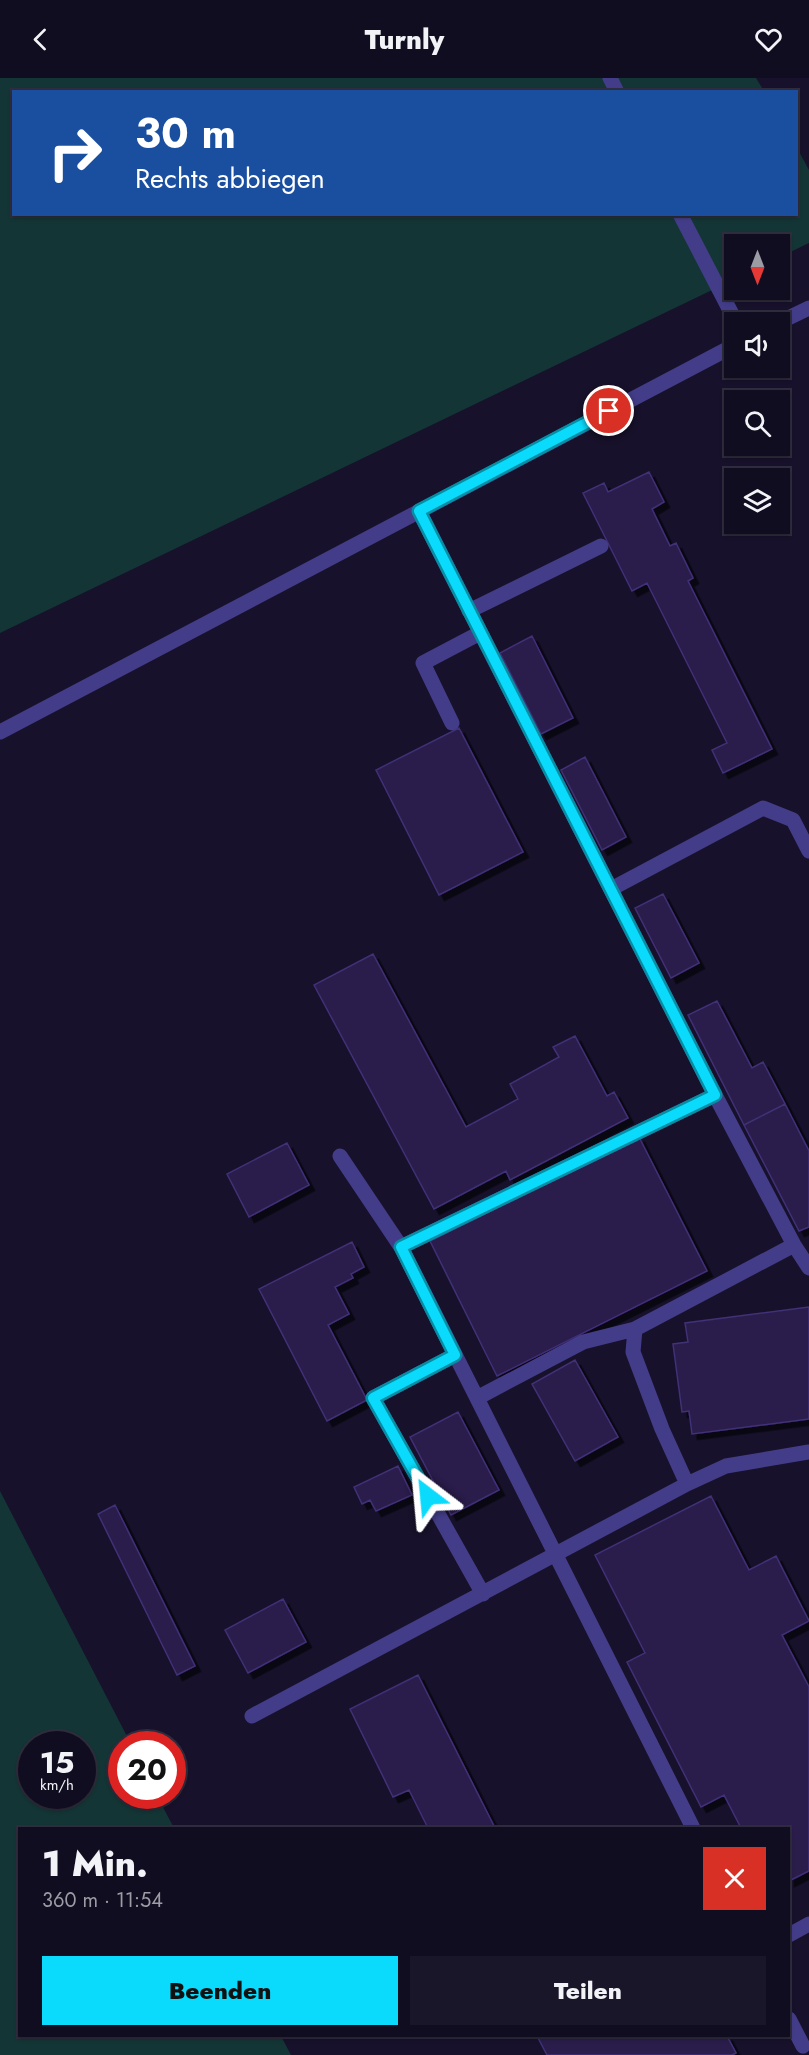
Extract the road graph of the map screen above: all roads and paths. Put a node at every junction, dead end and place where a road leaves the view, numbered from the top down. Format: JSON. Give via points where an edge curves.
{"nodes":[{"id":1,"x":681,"y":216,"type":"edge"},
{"id":2,"x":809,"y":308,"type":"edge"},
{"id":3,"x":731,"y":312,"type":"edge"},
{"id":4,"x":790,"y":317,"type":"edge"},
{"id":5,"x":724,"y":351,"type":"edge"},
{"id":6,"x":419,"y":511,"type":"junction"},
{"id":7,"x":601,"y":546,"type":"dead end"},
{"id":8,"x":469,"y":611,"type":"junction"},
{"id":9,"x":480,"y":633,"type":"junction"},
{"id":10,"x":452,"y":723,"type":"dead end"},
{"id":11,"x":0,"y":732,"type":"edge"},
{"id":12,"x":809,"y":851,"type":"edge"},
{"id":13,"x":611,"y":889,"type":"junction"},
{"id":14,"x":715,"y":1095,"type":"junction"},
{"id":15,"x":340,"y":1156,"type":"dead end"},
{"id":16,"x":794,"y":1245,"type":"junction"},
{"id":17,"x":401,"y":1247,"type":"junction"},
{"id":18,"x":809,"y":1268,"type":"edge"},
{"id":19,"x":635,"y":1329,"type":"junction"},
{"id":20,"x":455,"y":1355,"type":"junction"},
{"id":21,"x":477,"y":1398,"type":"junction"},
{"id":22,"x":809,"y":1452,"type":"edge"},
{"id":23,"x":687,"y":1484,"type":"junction"},
{"id":24,"x":556,"y":1555,"type":"junction"},
{"id":25,"x":483,"y":1594,"type":"junction"},
{"id":26,"x":252,"y":1716,"type":"dead end"},
{"id":27,"x":692,"y":1827,"type":"edge"},
{"id":28,"x":809,"y":1924,"type":"edge"},
{"id":29,"x":790,"y":1934,"type":"edge"},
{"id":30,"x":790,"y":2021,"type":"edge"},
{"id":31,"x":803,"y":2046,"type":"dead end"}],
"edges":[{"from":1,"to":3,"type":"lane"},
{"from":2,"to":4,"type":"lane"},
{"from":5,"to":6,"type":"lane"},
{"from":6,"to":8,"type":"lane"},
{"from":6,"to":11,"type":"lane"},
{"from":7,"to":8,"type":"lane"},
{"from":8,"to":9,"type":"lane"},
{"from":9,"to":10,"type":"lane","via":[[423,663]]},
{"from":9,"to":13,"type":"lane"},
{"from":12,"to":13,"type":"lane","via":[[793,820],[763,808]]},
{"from":13,"to":14,"type":"lane"},
{"from":14,"to":16,"type":"lane"},
{"from":14,"to":17,"type":"lane"},
{"from":15,"to":17,"type":"lane"},
{"from":16,"to":18,"type":"lane"},
{"from":16,"to":19,"type":"lane"},
{"from":17,"to":20,"type":"lane"},
{"from":19,"to":21,"type":"lane","via":[[583,1342]]},
{"from":19,"to":23,"type":"lane","via":[[633,1352]]},
{"from":20,"to":21,"type":"lane"},
{"from":20,"to":25,"type":"lane","via":[[373,1398]]},
{"from":21,"to":24,"type":"lane"},
{"from":22,"to":23,"type":"lane","via":[[726,1466]]},
{"from":23,"to":24,"type":"lane"},
{"from":24,"to":25,"type":"lane"},
{"from":24,"to":27,"type":"lane"},
{"from":25,"to":26,"type":"lane"},
{"from":28,"to":29,"type":"lane"},
{"from":30,"to":31,"type":"lane"}]}
